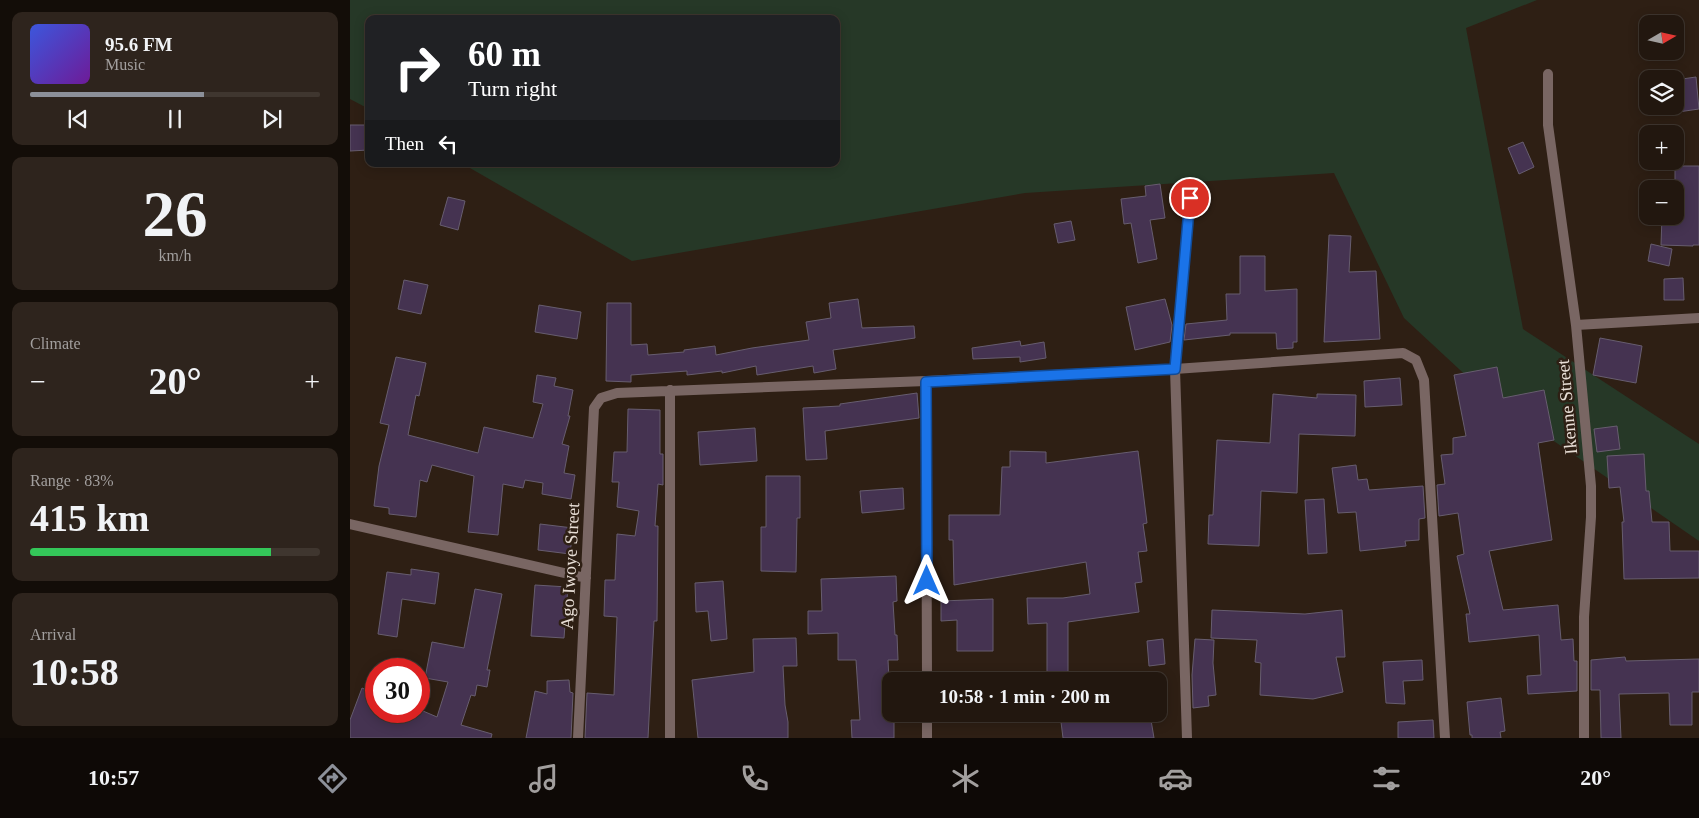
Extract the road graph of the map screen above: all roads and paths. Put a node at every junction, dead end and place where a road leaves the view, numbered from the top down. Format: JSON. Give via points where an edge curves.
{"nodes":[{"id":1,"x":1548,"y":74,"type":"dead end"},
{"id":2,"x":1190,"y":198,"type":"dead end"},
{"id":3,"x":1699,"y":318,"type":"edge"},
{"id":4,"x":1576,"y":324,"type":"junction"},
{"id":5,"x":1175,"y":369,"type":"junction"},
{"id":6,"x":926,"y":382,"type":"junction"},
{"id":7,"x":670,"y":390,"type":"junction"},
{"id":8,"x":350,"y":524,"type":"edge"},
{"id":9,"x":586,"y":578,"type":"junction"},
{"id":10,"x":927,"y":672,"type":"edge"},
{"id":11,"x":927,"y":722,"type":"edge"},
{"id":12,"x":578,"y":738,"type":"edge"},
{"id":13,"x":670,"y":738,"type":"edge"},
{"id":14,"x":927,"y":738,"type":"edge"},
{"id":15,"x":1187,"y":738,"type":"edge"},
{"id":16,"x":1445,"y":738,"type":"edge"},
{"id":17,"x":1584,"y":738,"type":"edge"}],
"edges":[{"from":1,"to":4,"type":"street","name":"Ikenne Street","via":[[1548,125]]},
{"from":2,"to":5,"type":"street"},
{"from":3,"to":4,"type":"street"},
{"from":4,"to":17,"type":"street","name":"Ikenne Street","via":[[1591,486],[1584,617]]},
{"from":5,"to":6,"type":"street"},
{"from":5,"to":15,"type":"street"},
{"from":5,"to":16,"type":"street","via":[[1403,353],[1416,360],[1424,380]]},
{"from":6,"to":7,"type":"street"},
{"from":6,"to":10,"type":"street"},
{"from":7,"to":9,"type":"street","name":"Ago Iwoye Street","via":[[617,393],[601,398],[594,408]]},
{"from":7,"to":13,"type":"street"},
{"from":8,"to":9,"type":"street"},
{"from":9,"to":12,"type":"street","name":"Ago Iwoye Street"},
{"from":11,"to":14,"type":"street"}]}
